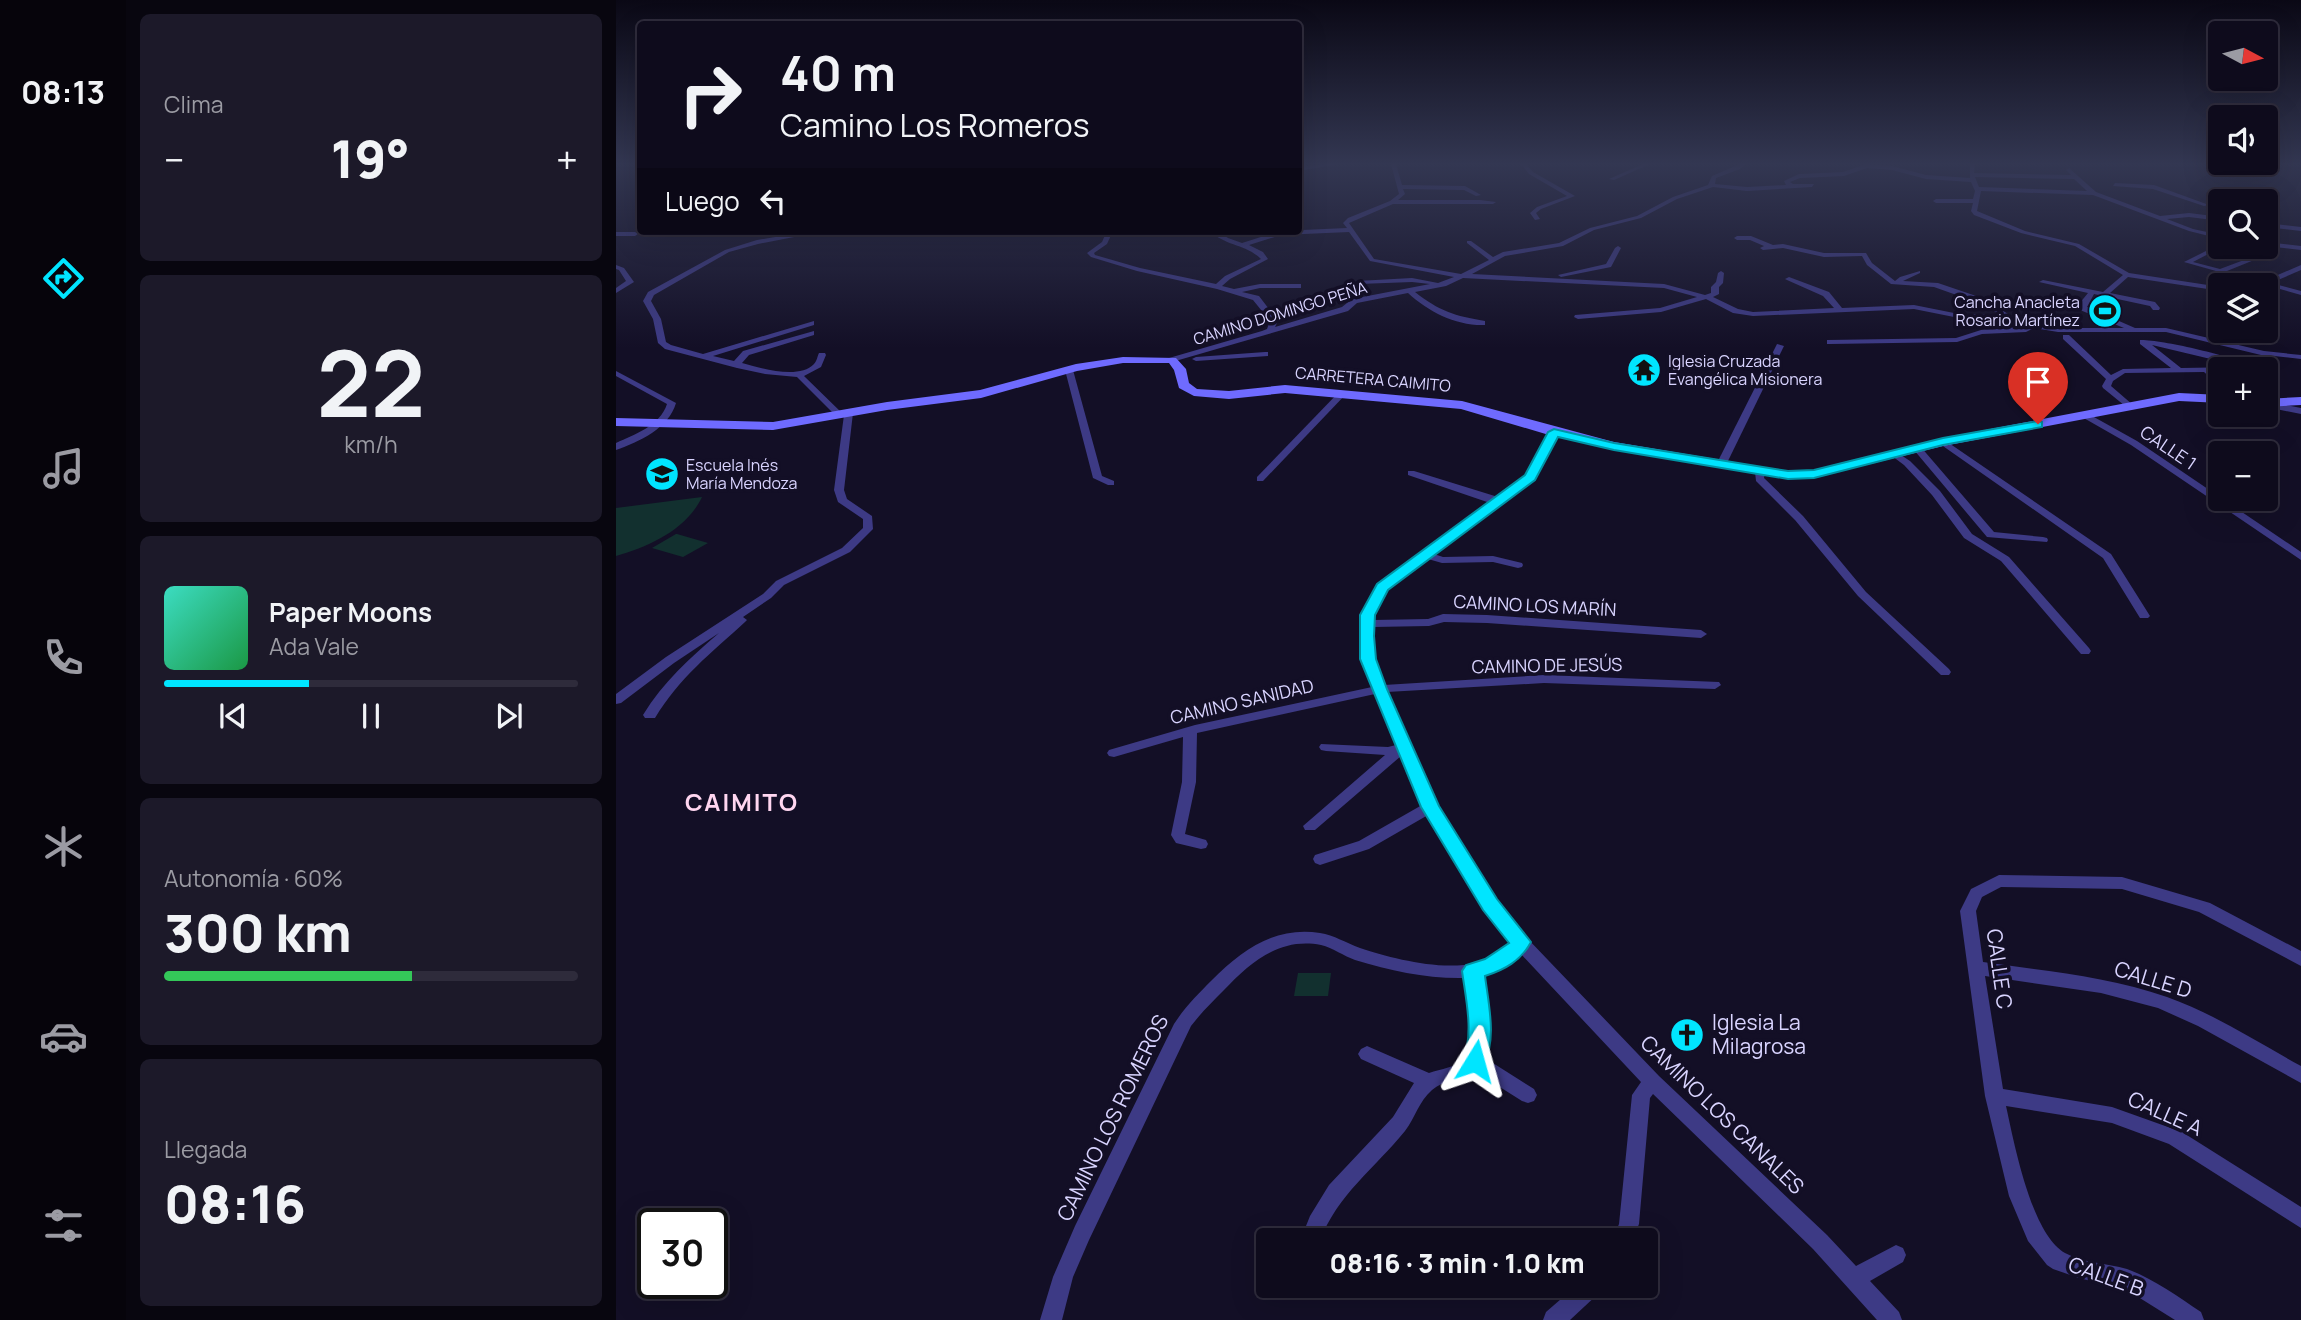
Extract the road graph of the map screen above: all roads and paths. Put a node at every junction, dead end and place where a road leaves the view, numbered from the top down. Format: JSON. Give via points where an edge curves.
{"nodes":[{"id":1,"x":1347,"y":226,"type":"edge"},
{"id":2,"x":1605,"y":226,"type":"edge"},
{"id":3,"x":2006,"y":226,"type":"edge"},
{"id":4,"x":2185,"y":226,"type":"edge"},
{"id":5,"x":2278,"y":226,"type":"edge"},
{"id":6,"x":2301,"y":229,"type":"edge"},
{"id":7,"x":1349,"y":230,"type":"junction"},
{"id":8,"x":1302,"y":231,"type":"edge"},
{"id":9,"x":2208,"y":233,"type":"edge"},
{"id":10,"x":616,"y":234,"type":"edge"},
{"id":11,"x":635,"y":234,"type":"dead end"},
{"id":12,"x":798,"y":235,"type":"edge"},
{"id":13,"x":1108,"y":235,"type":"edge"},
{"id":14,"x":1218,"y":235,"type":"edge"},
{"id":15,"x":1271,"y":235,"type":"edge"},
{"id":16,"x":1737,"y":238,"type":"dead end"},
{"id":17,"x":1469,"y":243,"type":"dead end"},
{"id":18,"x":2278,"y":245,"type":"edge"},
{"id":19,"x":1240,"y":246,"type":"junction"},
{"id":20,"x":1618,"y":248,"type":"dead end"},
{"id":21,"x":2301,"y":248,"type":"edge"},
{"id":22,"x":2208,"y":252,"type":"edge"},
{"id":23,"x":1492,"y":259,"type":"junction"},
{"id":24,"x":2252,"y":259,"type":"edge"},
{"id":25,"x":616,"y":267,"type":"edge"},
{"id":26,"x":2301,"y":267,"type":"edge"},
{"id":27,"x":2222,"y":271,"type":"junction"},
{"id":28,"x":1919,"y":272,"type":"dead end"},
{"id":29,"x":1721,"y":273,"type":"dead end"},
{"id":30,"x":2229,"y":273,"type":"edge"},
{"id":31,"x":2127,"y":275,"type":"junction"},
{"id":32,"x":1461,"y":276,"type":"junction"},
{"id":33,"x":2278,"y":277,"type":"edge"},
{"id":34,"x":1541,"y":279,"type":"junction"},
{"id":35,"x":1789,"y":279,"type":"dead end"},
{"id":36,"x":1359,"y":282,"type":"dead end"},
{"id":37,"x":2043,"y":282,"type":"dead end"},
{"id":38,"x":1896,"y":283,"type":"junction"},
{"id":39,"x":1443,"y":284,"type":"junction"},
{"id":40,"x":1218,"y":286,"type":"junction"},
{"id":41,"x":1298,"y":286,"type":"dead end"},
{"id":42,"x":1882,"y":287,"type":"dead end"},
{"id":43,"x":2208,"y":287,"type":"edge"},
{"id":44,"x":2278,"y":287,"type":"edge"},
{"id":45,"x":616,"y":291,"type":"edge"},
{"id":46,"x":2093,"y":291,"type":"junction"},
{"id":47,"x":1234,"y":292,"type":"junction"},
{"id":48,"x":1411,"y":292,"type":"junction"},
{"id":49,"x":2301,"y":293,"type":"edge"},
{"id":50,"x":2105,"y":294,"type":"junction"},
{"id":51,"x":1702,"y":296,"type":"junction"},
{"id":52,"x":2156,"y":308,"type":"dead end"},
{"id":53,"x":1840,"y":310,"type":"junction"},
{"id":54,"x":1578,"y":317,"type":"dead end"},
{"id":55,"x":2010,"y":318,"type":"junction"},
{"id":56,"x":811,"y":323,"type":"dead end"},
{"id":57,"x":1482,"y":323,"type":"dead end"},
{"id":58,"x":2034,"y":326,"type":"junction"},
{"id":59,"x":2134,"y":330,"type":"junction"},
{"id":60,"x":811,"y":332,"type":"dead end"},
{"id":61,"x":1260,"y":335,"type":"junction"},
{"id":62,"x":2066,"y":337,"type":"dead end"},
{"id":63,"x":1830,"y":342,"type":"dead end"},
{"id":64,"x":1780,"y":345,"type":"dead end"},
{"id":65,"x":1265,"y":354,"type":"dead end"},
{"id":66,"x":822,"y":355,"type":"dead end"},
{"id":67,"x":701,"y":357,"type":"junction"},
{"id":68,"x":2212,"y":357,"type":"edge"},
{"id":69,"x":2301,"y":357,"type":"edge"},
{"id":70,"x":2278,"y":358,"type":"edge"},
{"id":71,"x":1172,"y":360,"type":"junction"},
{"id":72,"x":2278,"y":363,"type":"dead end"},
{"id":73,"x":737,"y":366,"type":"junction"},
{"id":74,"x":2178,"y":369,"type":"junction"},
{"id":75,"x":2205,"y":369,"type":"joint"},
{"id":76,"x":1069,"y":370,"type":"junction"},
{"id":77,"x":2208,"y":372,"type":"edge"},
{"id":78,"x":616,"y":373,"type":"edge"},
{"id":79,"x":799,"y":375,"type":"junction"},
{"id":80,"x":2110,"y":379,"type":"junction"},
{"id":81,"x":1343,"y":393,"type":"junction"},
{"id":82,"x":2208,"y":398,"type":"edge"},
{"id":83,"x":2301,"y":401,"type":"edge"},
{"id":84,"x":2278,"y":402,"type":"edge"},
{"id":85,"x":2278,"y":406,"type":"edge"},
{"id":86,"x":2130,"y":407,"type":"junction"},
{"id":87,"x":2301,"y":411,"type":"edge"},
{"id":88,"x":845,"y":414,"type":"junction"},
{"id":89,"x":2085,"y":415,"type":"junction"},
{"id":90,"x":616,"y":422,"type":"edge"},
{"id":91,"x":662,"y":422,"type":"junction"},
{"id":92,"x":644,"y":432,"type":"junction"},
{"id":93,"x":1554,"y":432,"type":"junction"},
{"id":94,"x":1943,"y":442,"type":"junction"},
{"id":95,"x":616,"y":447,"type":"edge"},
{"id":96,"x":1917,"y":448,"type":"junction"},
{"id":97,"x":1895,"y":454,"type":"junction"},
{"id":98,"x":616,"y":456,"type":"edge"},
{"id":99,"x":1723,"y":463,"type":"junction"},
{"id":100,"x":1415,"y":471,"type":"dead end"},
{"id":101,"x":1760,"y":472,"type":"junction"},
{"id":102,"x":1260,"y":479,"type":"dead end"},
{"id":103,"x":1111,"y":484,"type":"dead end"},
{"id":104,"x":1503,"y":500,"type":"junction"},
{"id":105,"x":2043,"y":540,"type":"dead end"},
{"id":106,"x":1426,"y":555,"type":"junction"},
{"id":107,"x":2301,"y":557,"type":"edge"},
{"id":108,"x":1518,"y":565,"type":"dead end"},
{"id":109,"x":767,"y":596,"type":"junction"},
{"id":110,"x":2144,"y":616,"type":"dead end"},
{"id":111,"x":1367,"y":624,"type":"junction"},
{"id":112,"x":1700,"y":634,"type":"dead end"},
{"id":113,"x":2085,"y":651,"type":"dead end"},
{"id":114,"x":1945,"y":671,"type":"dead end"},
{"id":115,"x":1715,"y":685,"type":"dead end"},
{"id":116,"x":1379,"y":689,"type":"junction"},
{"id":117,"x":616,"y":700,"type":"edge"},
{"id":118,"x":650,"y":715,"type":"dead end"},
{"id":119,"x":1190,"y":730,"type":"junction"},
{"id":120,"x":1326,"y":747,"type":"dead end"},
{"id":121,"x":1402,"y":748,"type":"junction"},
{"id":122,"x":1114,"y":753,"type":"dead end"},
{"id":123,"x":1430,"y":807,"type":"junction"},
{"id":124,"x":1310,"y":826,"type":"dead end"},
{"id":125,"x":1201,"y":844,"type":"dead end"},
{"id":126,"x":1320,"y":859,"type":"dead end"},
{"id":127,"x":1520,"y":942,"type":"junction"},
{"id":128,"x":2301,"y":959,"type":"edge"},
{"id":129,"x":1977,"y":968,"type":"junction"},
{"id":130,"x":1473,"y":971,"type":"junction"},
{"id":131,"x":1367,"y":1054,"type":"dead end"},
{"id":132,"x":1475,"y":1061,"type":"junction"},
{"id":133,"x":2301,"y":1075,"type":"edge"},
{"id":134,"x":1428,"y":1081,"type":"junction"},
{"id":135,"x":1653,"y":1082,"type":"junction"},
{"id":136,"x":1528,"y":1095,"type":"dead end"},
{"id":137,"x":1994,"y":1096,"type":"junction"},
{"id":138,"x":2301,"y":1218,"type":"edge"},
{"id":139,"x":1316,"y":1228,"type":"edge"},
{"id":140,"x":1627,"y":1228,"type":"edge"},
{"id":141,"x":1896,"y":1255,"type":"dead end"},
{"id":142,"x":2054,"y":1258,"type":"joint"},
{"id":143,"x":1854,"y":1279,"type":"junction"},
{"id":144,"x":1579,"y":1298,"type":"edge"},
{"id":145,"x":1051,"y":1320,"type":"edge"},
{"id":146,"x":1554,"y":1320,"type":"edge"},
{"id":147,"x":1891,"y":1320,"type":"edge"},
{"id":148,"x":2193,"y":1320,"type":"edge"}],
"edges":[{"from":1,"to":7,"type":"street"},
{"from":2,"to":23,"type":"street","name":"CAMINO DOMINGO PEÑA","via":[[1561,245]]},
{"from":3,"to":31,"type":"street","via":[[2077,246]]},
{"from":4,"to":9,"type":"street"},
{"from":5,"to":6,"type":"street"},
{"from":7,"to":8,"type":"street"},
{"from":7,"to":32,"type":"street","via":[[1375,261]]},
{"from":10,"to":11,"type":"street"},
{"from":12,"to":67,"type":"street","via":[[727,251],[651,294],[647,301],[662,343]]},
{"from":13,"to":40,"type":"street","via":[[1090,253],[1093,256]]},
{"from":14,"to":19,"type":"street"},
{"from":15,"to":19,"type":"street"},
{"from":16,"to":38,"type":"street","via":[[1824,255],[1864,254],[1869,264]]},
{"from":17,"to":23,"type":"street"},
{"from":18,"to":21,"type":"street"},
{"from":19,"to":40,"type":"street","via":[[1260,252],[1265,259]]},
{"from":20,"to":34,"type":"street","via":[[1609,266]]},
{"from":22,"to":27,"type":"street","via":[[2187,262]]},
{"from":23,"to":32,"type":"street","name":"CAMINO DOMINGO PEÑA"},
{"from":24,"to":27,"type":"street"},
{"from":25,"to":45,"type":"street","via":[[630,282]]},
{"from":26,"to":33,"type":"street"},
{"from":27,"to":30,"type":"street"},
{"from":28,"to":38,"type":"street"},
{"from":29,"to":51,"type":"street","via":[[1715,294]]},
{"from":31,"to":43,"type":"street"},
{"from":31,"to":50,"type":"street"},
{"from":32,"to":34,"type":"street"},
{"from":32,"to":39,"type":"street","name":"CAMINO DOMINGO PEÑA"},
{"from":34,"to":51,"type":"street","via":[[1664,286]]},
{"from":35,"to":53,"type":"street","via":[[1826,294]]},
{"from":36,"to":39,"type":"street"},
{"from":37,"to":46,"type":"street"},
{"from":38,"to":42,"type":"street"},
{"from":38,"to":55,"type":"street","via":[[1935,285],[1982,301]]},
{"from":39,"to":48,"type":"street","name":"CAMINO DOMINGO PEÑA"},
{"from":40,"to":47,"type":"street"},
{"from":41,"to":47,"type":"street","via":[[1260,286]]},
{"from":44,"to":49,"type":"street"},
{"from":46,"to":50,"type":"street"},
{"from":46,"to":59,"type":"street","via":[[2084,308]]},
{"from":47,"to":61,"type":"street","via":[[1256,298],[1274,321],[1270,330]]},
{"from":48,"to":57,"type":"street","via":[[1432,310],[1458,321]]},
{"from":48,"to":61,"type":"street","name":"CAMINO DOMINGO PEÑA","via":[[1355,300],[1345,309]]},
{"from":50,"to":52,"type":"street"},
{"from":51,"to":53,"type":"street","via":[[1753,314]]},
{"from":51,"to":54,"type":"street","via":[[1661,310]]},
{"from":53,"to":55,"type":"street","via":[[1914,307],[1959,316]]},
{"from":55,"to":58,"type":"street"},
{"from":56,"to":67,"type":"street"},
{"from":58,"to":59,"type":"street","via":[[2086,332]]},
{"from":58,"to":63,"type":"street","via":[[1981,331],[1957,340]]},
{"from":59,"to":69,"type":"street","via":[[2166,330]]},
{"from":60,"to":73,"type":"street","via":[[746,353]]},
{"from":61,"to":71,"type":"street","name":"CAMINO DOMINGO PEÑA"},
{"from":62,"to":80,"type":"street"},
{"from":64,"to":99,"type":"street"},
{"from":65,"to":71,"type":"street"},
{"from":66,"to":79,"type":"street","via":[[818,365]]},
{"from":67,"to":73,"type":"street"},
{"from":68,"to":74,"type":"street","via":[[2143,342]]},
{"from":70,"to":72,"type":"street","via":[[2282,359]]},
{"from":71,"to":76,"type":"street","via":[[1123,360]]},
{"from":71,"to":81,"type":"street","name":"CARRETERA CAIMITO","via":[[1180,369],[1183,385],[1194,392],[1229,395],[1286,389]]},
{"from":73,"to":79,"type":"street"},
{"from":74,"to":75,"type":"street"},
{"from":74,"to":80,"type":"street","via":[[2123,371]]},
{"from":75,"to":77,"type":"street"},
{"from":76,"to":88,"type":"street","via":[[981,394]]},
{"from":76,"to":103,"type":"street","via":[[1098,478]]},
{"from":78,"to":91,"type":"street","via":[[672,403]]},
{"from":79,"to":88,"type":"street"},
{"from":80,"to":86,"type":"street","via":[[2106,386]]},
{"from":81,"to":93,"type":"street","name":"CARRETERA CAIMITO","via":[[1462,405]]},
{"from":81,"to":102,"type":"street"},
{"from":82,"to":86,"type":"street","name":"CARRETERA CAIMITO","via":[[2179,397]]},
{"from":83,"to":84,"type":"street"},
{"from":85,"to":87,"type":"street"},
{"from":86,"to":89,"type":"street","name":"CARRETERA CAIMITO"},
{"from":88,"to":91,"type":"street","via":[[773,426]]},
{"from":88,"to":109,"type":"street","via":[[839,490],[842,500],[868,518],[868,529],[846,550],[780,583]]},
{"from":89,"to":94,"type":"street","name":"CARRETERA CAIMITO"},
{"from":89,"to":107,"type":"street","name":"CALLE 1","via":[[2134,443]]},
{"from":90,"to":91,"type":"street"},
{"from":91,"to":92,"type":"street"},
{"from":92,"to":95,"type":"street"},
{"from":92,"to":98,"type":"street"},
{"from":93,"to":99,"type":"street","name":"CARRETERA CAIMITO"},
{"from":93,"to":104,"type":"street","via":[[1531,477]]},
{"from":94,"to":96,"type":"street","name":"CARRETERA CAIMITO"},
{"from":94,"to":110,"type":"street","via":[[2107,556]]},
{"from":96,"to":97,"type":"street","name":"CARRETERA CAIMITO"},
{"from":96,"to":105,"type":"street","via":[[1991,535]]},
{"from":97,"to":101,"type":"street","name":"CARRETERA CAIMITO","via":[[1814,474]]},
{"from":97,"to":113,"type":"street","via":[[1936,493],[1968,536],[2005,559]]},
{"from":99,"to":101,"type":"street","name":"CARRETERA CAIMITO"},
{"from":100,"to":104,"type":"street"},
{"from":101,"to":114,"type":"street","via":[[1759,479],[1799,518],[1862,594]]},
{"from":104,"to":106,"type":"street"},
{"from":106,"to":108,"type":"street"},
{"from":106,"to":111,"type":"street","via":[[1382,587]]},
{"from":109,"to":117,"type":"street"},
{"from":109,"to":118,"type":"street","via":[[671,681]]},
{"from":111,"to":112,"type":"street","name":"CAMINO LOS MARÍN","via":[[1487,619]]},
{"from":111,"to":116,"type":"street","via":[[1368,659]]},
{"from":115,"to":116,"type":"street","name":"CAMINO DE JESÚS","via":[[1544,679]]},
{"from":116,"to":119,"type":"street","name":"CAMINO SANIDAD"},
{"from":116,"to":121,"type":"street"},
{"from":119,"to":122,"type":"street","name":"CAMINO SANIDAD"},
{"from":119,"to":125,"type":"street","via":[[1189,782],[1178,835]]},
{"from":120,"to":121,"type":"street"},
{"from":121,"to":123,"type":"street"},
{"from":121,"to":124,"type":"street"},
{"from":123,"to":126,"type":"street","via":[[1364,845]]},
{"from":123,"to":127,"type":"street","via":[[1490,904]]},
{"from":127,"to":130,"type":"street","name":"CAMINO LOS ROMEROS","via":[[1492,965]]},
{"from":127,"to":135,"type":"street","name":"CAMINO LOS CANALES"},
{"from":128,"to":129,"type":"street","name":"CALLE C","via":[[2204,907],[2122,883],[1999,881],[1976,893],[1968,911]]},
{"from":129,"to":133,"type":"street","name":"CALLE D","via":[[2143,997],[2201,1019]]},
{"from":129,"to":137,"type":"street","name":"CALLE C"},
{"from":130,"to":132,"type":"street","via":[[1480,1017]]},
{"from":130,"to":145,"type":"street","name":"CAMINO LOS ROMEROS","via":[[1443,973],[1398,964],[1353,953],[1323,939],[1271,944],[1238,963],[1178,1028],[1063,1277]]},
{"from":131,"to":134,"type":"street"},
{"from":132,"to":134,"type":"street"},
{"from":132,"to":136,"type":"street"},
{"from":134,"to":139,"type":"street","via":[[1395,1128],[1332,1193]]},
{"from":135,"to":140,"type":"street","via":[[1641,1095]]},
{"from":135,"to":143,"type":"street","name":"CAMINO LOS CANALES"},
{"from":137,"to":138,"type":"street","name":"CALLE A","via":[[2112,1115],[2175,1138]]},
{"from":137,"to":142,"type":"street","name":"CALLE C","via":[[2008,1163],[2035,1234]]},
{"from":141,"to":143,"type":"street"},
{"from":142,"to":148,"type":"street","name":"CALLE B","via":[[2132,1282]]},
{"from":143,"to":147,"type":"street","name":"CAMINO LOS CANALES"},
{"from":144,"to":146,"type":"street"}]}
